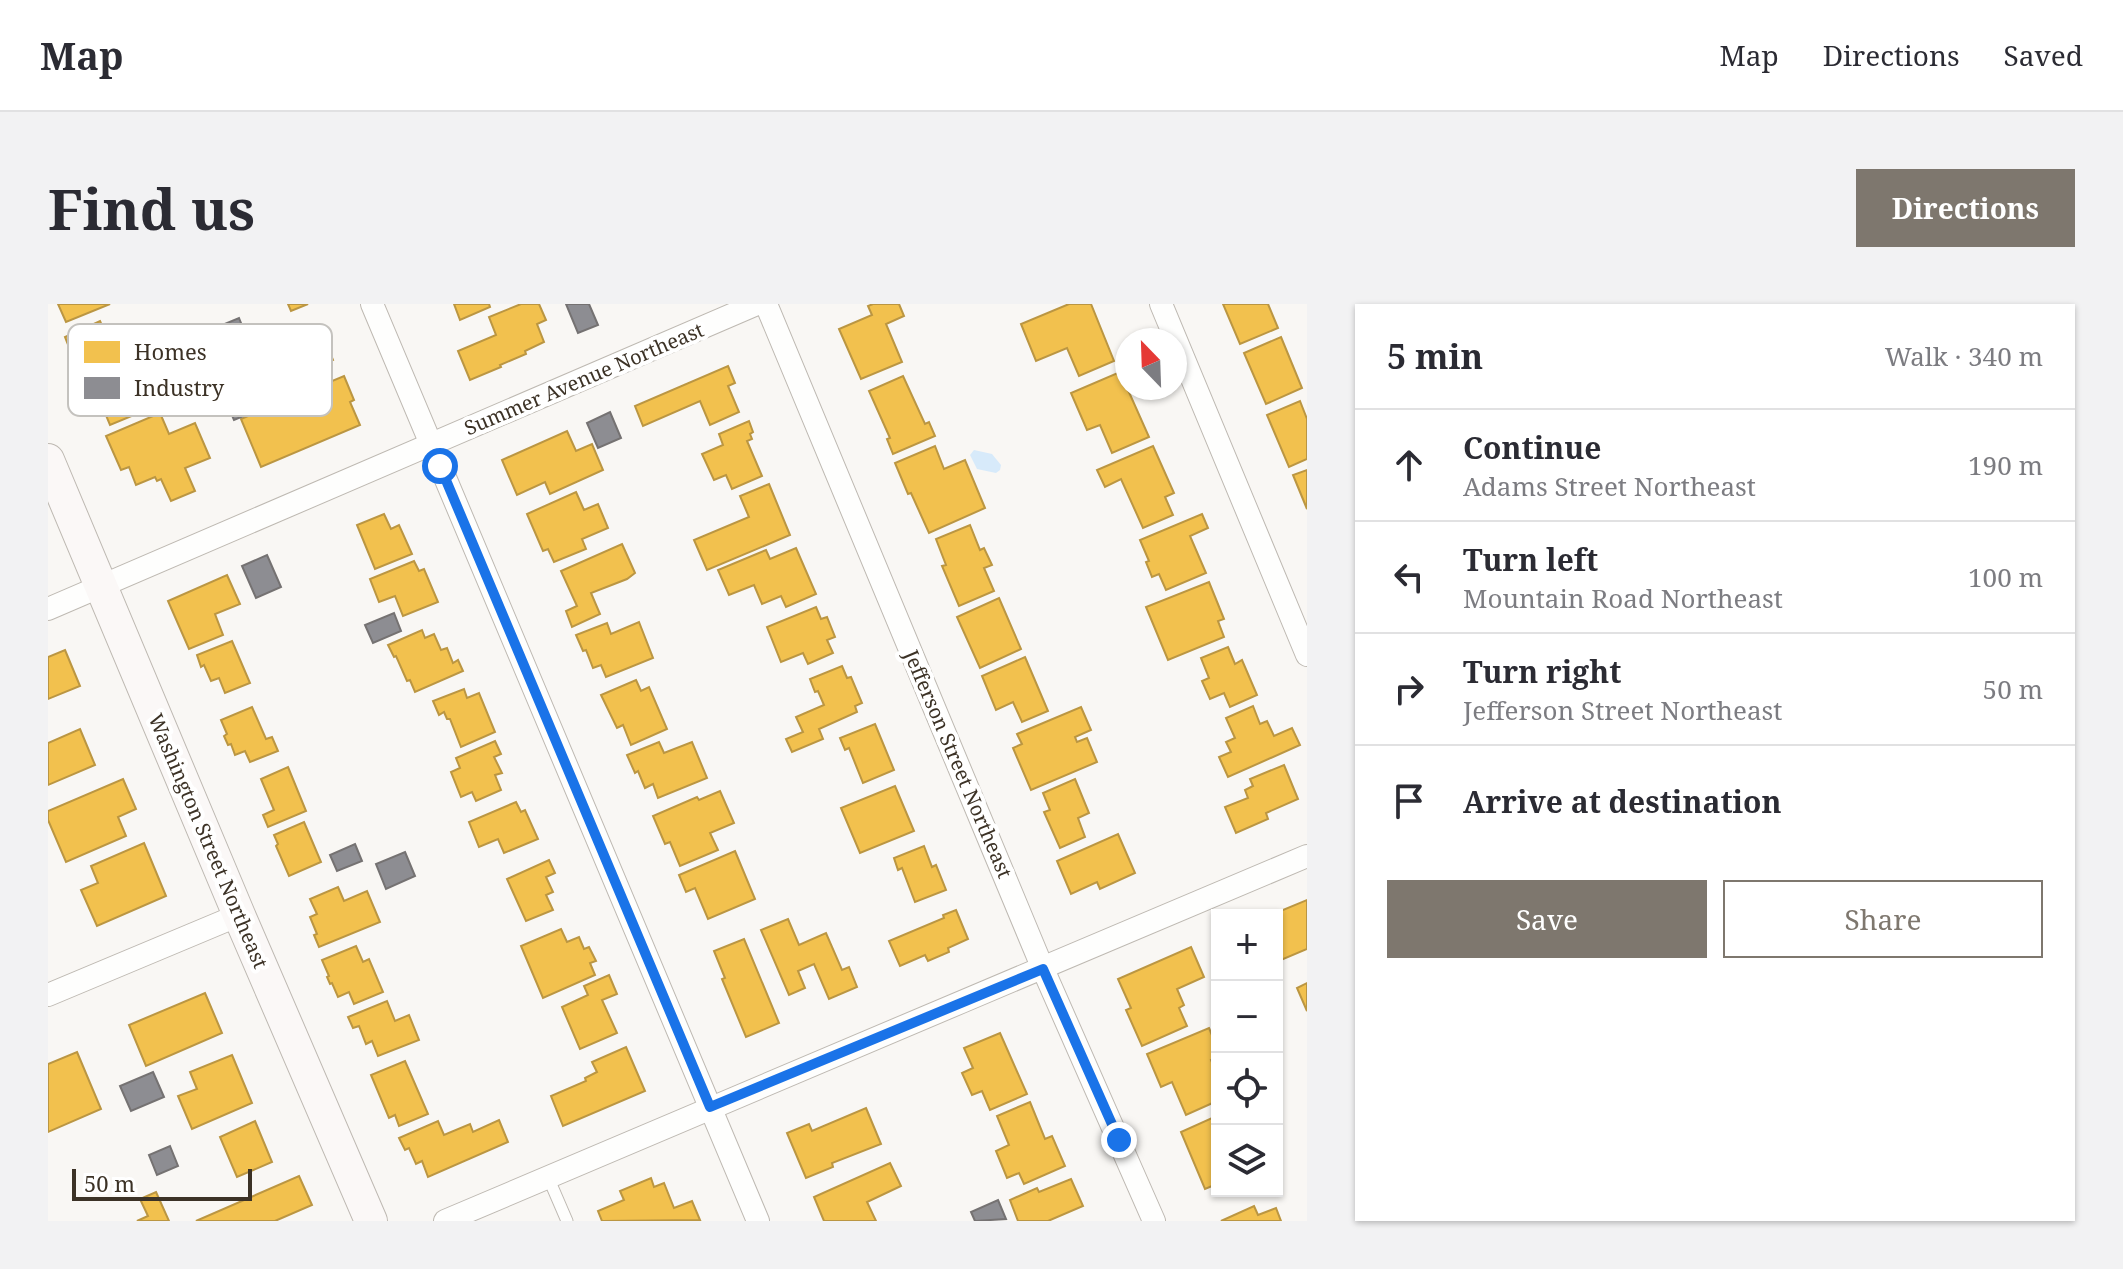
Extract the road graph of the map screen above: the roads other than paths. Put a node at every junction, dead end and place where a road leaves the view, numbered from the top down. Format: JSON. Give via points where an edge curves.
{"nodes":[{"id":1,"x":372,"y":304,"type":"edge"},
{"id":2,"x":757,"y":304,"type":"edge"},
{"id":3,"x":766,"y":304,"type":"edge"},
{"id":4,"x":1161,"y":304,"type":"edge"},
{"id":5,"x":431,"y":445,"type":"junction"},
{"id":6,"x":48,"y":460,"type":"edge"},
{"id":7,"x":102,"y":586,"type":"junction"},
{"id":8,"x":48,"y":609,"type":"edge"},
{"id":9,"x":1307,"y":655,"type":"edge"},
{"id":10,"x":1307,"y":856,"type":"edge"},
{"id":11,"x":239,"y":915,"type":"junction"},
{"id":12,"x":1043,"y":969,"type":"junction"},
{"id":13,"x":48,"y":995,"type":"edge"},
{"id":14,"x":710,"y":1107,"type":"junction"},
{"id":15,"x":548,"y":1177,"type":"junction"},
{"id":16,"x":371,"y":1221,"type":"edge"},
{"id":17,"x":445,"y":1221,"type":"edge"},
{"id":18,"x":567,"y":1221,"type":"edge"},
{"id":19,"x":758,"y":1221,"type":"edge"},
{"id":20,"x":1154,"y":1221,"type":"edge"}],
"edges":[{"from":1,"to":5,"type":"street"},
{"from":2,"to":5,"type":"street","name":"Summer Avenue Northeast"},
{"from":3,"to":12,"type":"street","name":"Jefferson Street Northeast"},
{"from":4,"to":9,"type":"street"},
{"from":5,"to":7,"type":"street","name":"Summer Avenue Northeast"},
{"from":5,"to":14,"type":"street"},
{"from":6,"to":7,"type":"street","name":"Washington Street Northeast"},
{"from":7,"to":8,"type":"street","name":"Summer Avenue Northeast"},
{"from":7,"to":11,"type":"street","name":"Washington Street Northeast"},
{"from":10,"to":12,"type":"street"},
{"from":11,"to":13,"type":"street"},
{"from":11,"to":16,"type":"street","name":"Washington Street Northeast"},
{"from":12,"to":14,"type":"street"},
{"from":12,"to":20,"type":"street","name":"Jefferson Street Northeast"},
{"from":14,"to":15,"type":"street"},
{"from":14,"to":19,"type":"street"},
{"from":15,"to":17,"type":"street"},
{"from":15,"to":18,"type":"lane"}]}
